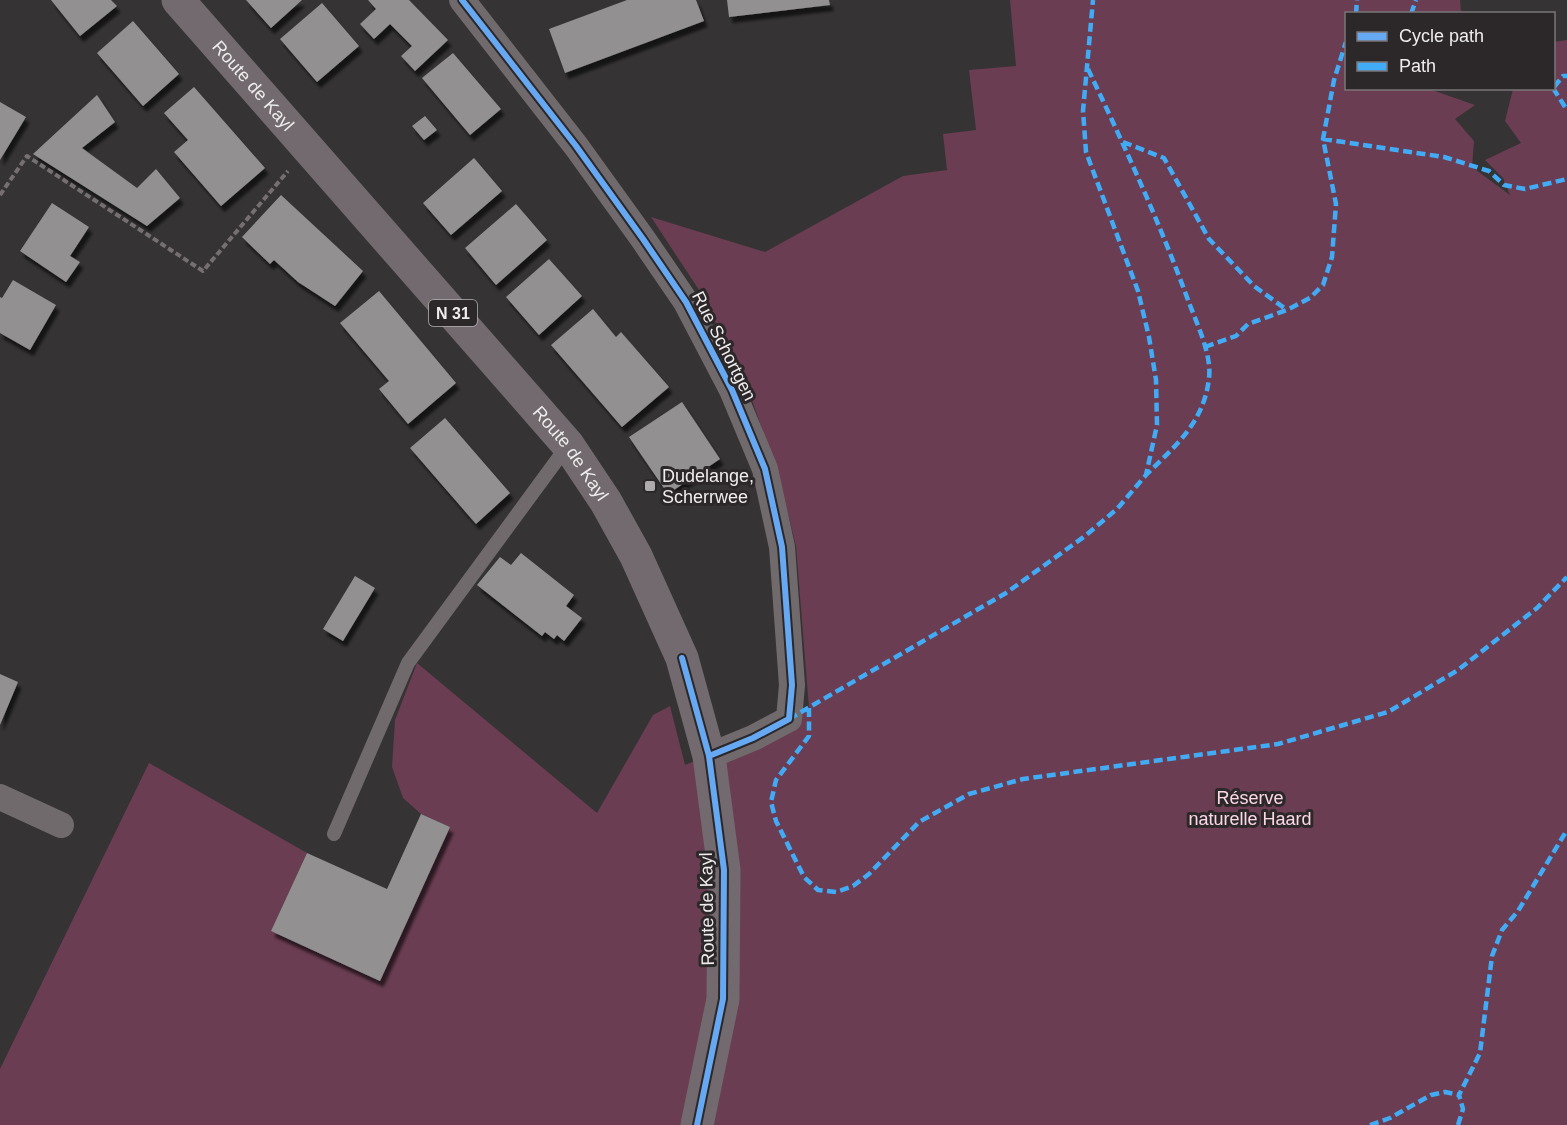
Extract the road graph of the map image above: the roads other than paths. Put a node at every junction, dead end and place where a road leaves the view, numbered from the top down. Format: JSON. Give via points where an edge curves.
{"nodes":[{"id":1,"x":178,"y":0,"type":"edge"},
{"id":2,"x":462,"y":0,"type":"edge"},
{"id":3,"x":568,"y":445,"type":"junction"},
{"id":4,"x":709,"y":756,"type":"junction"},
{"id":5,"x":0,"y":797,"type":"edge"},
{"id":6,"x":61,"y":825,"type":"dead end"},
{"id":7,"x":334,"y":834,"type":"dead end"},
{"id":8,"x":697,"y":1125,"type":"edge"}],
"edges":[{"from":1,"to":3,"type":"main road","name":"Route de Kayl","number":"N 31"},
{"from":2,"to":4,"type":"street","name":"Rue Schortgen","via":[[576,146],[686,302],[732,390],[765,469],[782,547],[792,685],[789,719]]},
{"from":3,"to":4,"type":"main road","name":"Route de Kayl","number":"N 31","via":[[636,556],[682,657]]},
{"from":3,"to":7,"type":"lane","via":[[408,663]]},
{"from":4,"to":8,"type":"main road","name":"Route de Kayl","number":"N 31","via":[[724,870],[723,999]]},
{"from":5,"to":6,"type":"street"}]}
